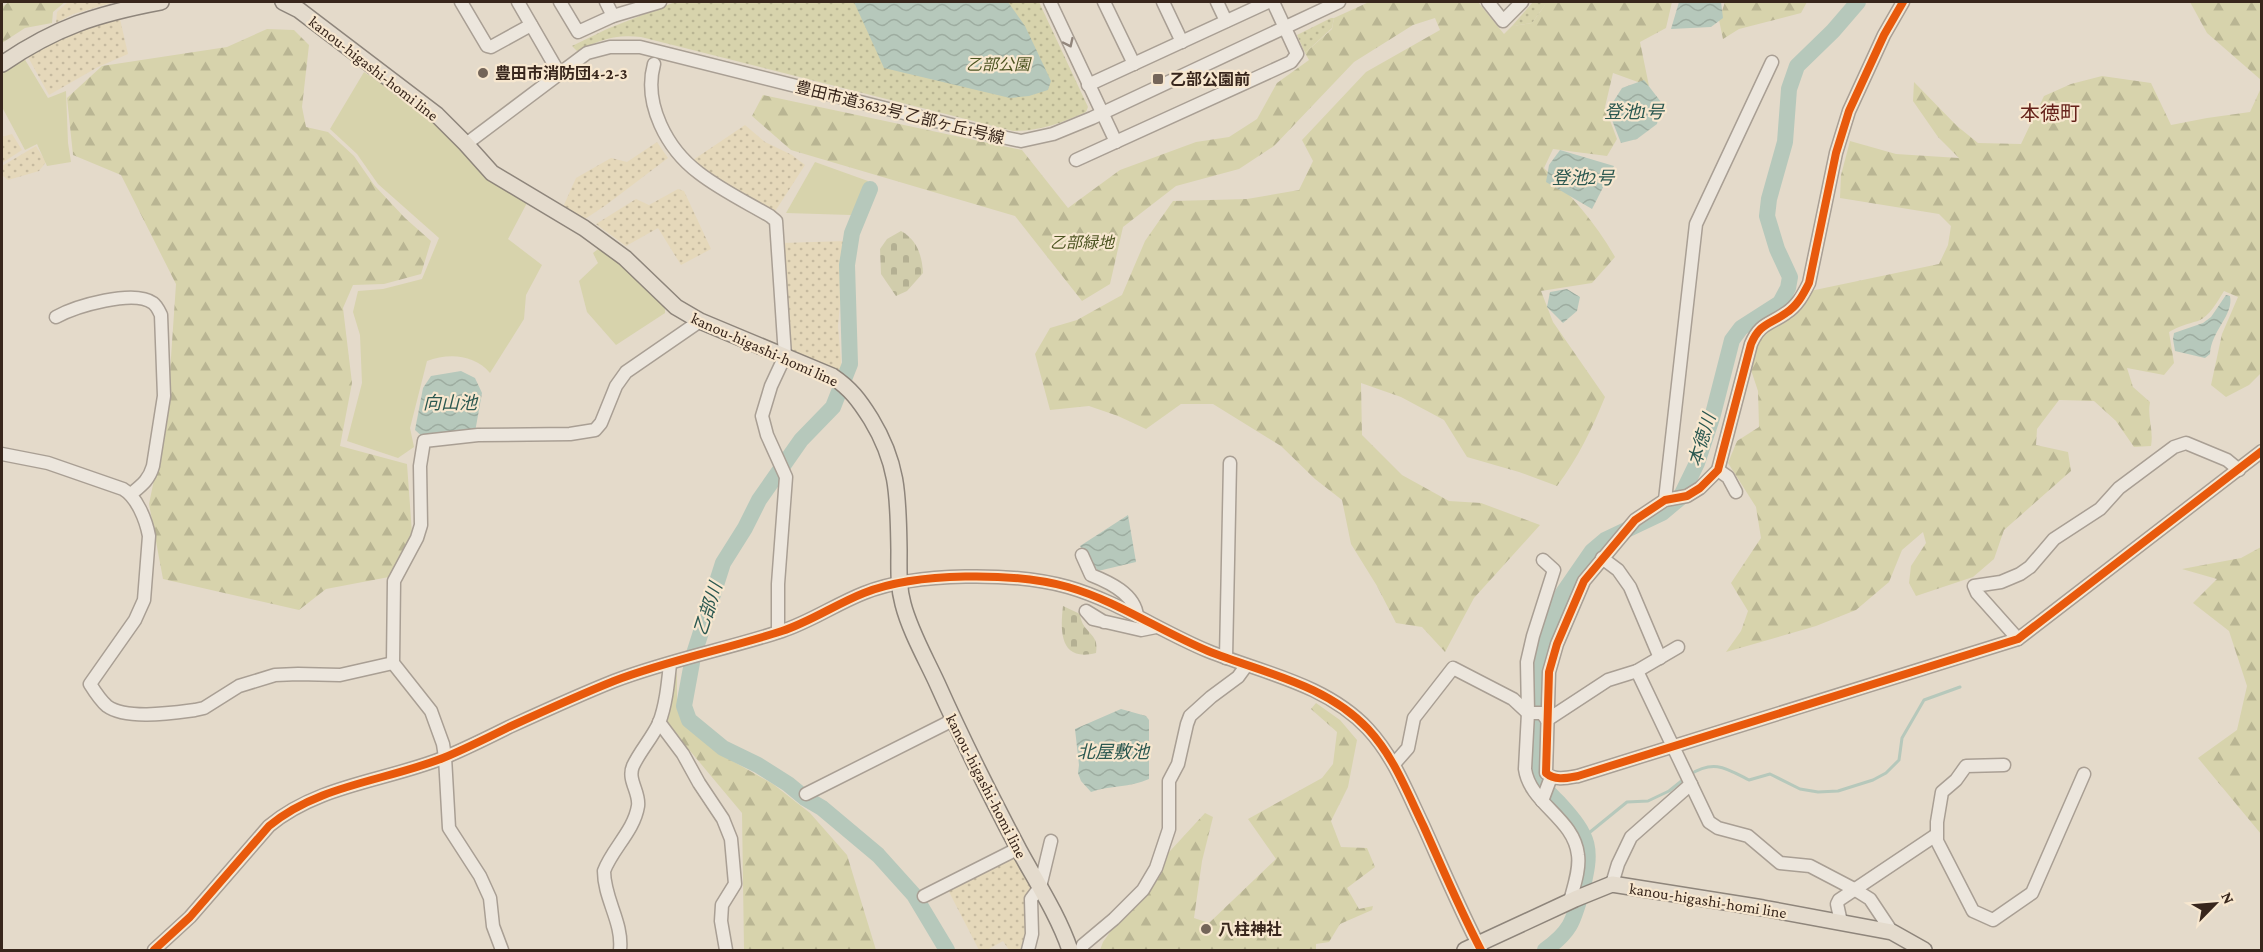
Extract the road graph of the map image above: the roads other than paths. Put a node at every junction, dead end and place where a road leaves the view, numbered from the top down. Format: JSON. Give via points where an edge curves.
{"nodes":[{"id":1,"x":160,"y":2,"type":"edge"},
{"id":2,"x":284,"y":2,"type":"edge"},
{"id":3,"x":461,"y":2,"type":"edge"},
{"id":4,"x":518,"y":2,"type":"edge"},
{"id":5,"x":560,"y":2,"type":"edge"},
{"id":6,"x":606,"y":2,"type":"edge"},
{"id":7,"x":660,"y":2,"type":"edge"},
{"id":8,"x":1050,"y":2,"type":"edge"},
{"id":9,"x":1104,"y":2,"type":"edge"},
{"id":10,"x":1163,"y":2,"type":"edge"},
{"id":11,"x":1216,"y":2,"type":"edge"},
{"id":12,"x":1270,"y":2,"type":"edge"},
{"id":13,"x":1339,"y":2,"type":"edge"},
{"id":14,"x":1488,"y":2,"type":"edge"},
{"id":15,"x":1522,"y":2,"type":"edge"},
{"id":16,"x":1903,"y":2,"type":"edge"},
{"id":17,"x":613,"y":16,"type":"junction"},
{"id":18,"x":1226,"y":21,"type":"junction"},
{"id":19,"x":531,"y":25,"type":"junction"},
{"id":20,"x":1284,"y":27,"type":"junction"},
{"id":21,"x":1182,"y":42,"type":"junction"},
{"id":22,"x":1772,"y":62,"type":"dead end"},
{"id":23,"x":2,"y":64,"type":"edge"},
{"id":24,"x":654,"y":64,"type":"dead end"},
{"id":25,"x":1134,"y":64,"type":"junction"},
{"id":26,"x":558,"y":73,"type":"junction"},
{"id":27,"x":1088,"y":85,"type":"junction"},
{"id":28,"x":1101,"y":114,"type":"junction"},
{"id":29,"x":1116,"y":142,"type":"junction"},
{"id":30,"x":466,"y":144,"type":"junction"},
{"id":31,"x":1076,"y":160,"type":"dead end"},
{"id":32,"x":56,"y":317,"type":"dead end"},
{"id":33,"x":700,"y":321,"type":"junction"},
{"id":34,"x":785,"y":356,"type":"junction"},
{"id":35,"x":2262,"y":452,"type":"edge"},
{"id":36,"x":2,"y":454,"type":"edge"},
{"id":37,"x":1230,"y":463,"type":"dead end"},
{"id":38,"x":1718,"y":470,"type":"junction"},
{"id":39,"x":2239,"y":470,"type":"junction"},
{"id":40,"x":1736,"y":492,"type":"dead end"},
{"id":41,"x":131,"y":494,"type":"junction"},
{"id":42,"x":1669,"y":499,"type":"junction"},
{"id":43,"x":1082,"y":555,"type":"dead end"},
{"id":44,"x":1604,"y":556,"type":"junction"},
{"id":45,"x":1543,"y":560,"type":"dead end"},
{"id":46,"x":900,"y":582,"type":"junction"},
{"id":47,"x":1137,"y":616,"type":"junction"},
{"id":48,"x":1104,"y":622,"type":"dead end"},
{"id":49,"x":1156,"y":627,"type":"junction"},
{"id":50,"x":778,"y":632,"type":"junction"},
{"id":51,"x":2018,"y":639,"type":"junction"},
{"id":52,"x":1678,"y":646,"type":"dead end"},
{"id":53,"x":1226,"y":658,"type":"junction"},
{"id":54,"x":1660,"y":658,"type":"junction"},
{"id":55,"x":675,"y":662,"type":"junction"},
{"id":56,"x":393,"y":663,"type":"junction"},
{"id":57,"x":1246,"y":666,"type":"junction"},
{"id":58,"x":1637,"y":671,"type":"junction"},
{"id":59,"x":1528,"y":713,"type":"junction"},
{"id":60,"x":1545,"y":717,"type":"junction"},
{"id":61,"x":953,"y":720,"type":"junction"},
{"id":62,"x":659,"y":722,"type":"junction"},
{"id":63,"x":1674,"y":747,"type":"junction"},
{"id":64,"x":445,"y":757,"type":"junction"},
{"id":65,"x":1394,"y":764,"type":"junction"},
{"id":66,"x":2004,"y":765,"type":"dead end"},
{"id":67,"x":2084,"y":774,"type":"dead end"},
{"id":68,"x":1551,"y":777,"type":"junction"},
{"id":69,"x":1691,"y":783,"type":"junction"},
{"id":70,"x":806,"y":794,"type":"dead end"},
{"id":71,"x":1542,"y":801,"type":"junction"},
{"id":72,"x":1936,"y":835,"type":"junction"},
{"id":73,"x":1051,"y":841,"type":"dead end"},
{"id":74,"x":1019,"y":848,"type":"junction"},
{"id":75,"x":1612,"y":884,"type":"junction"},
{"id":76,"x":1040,"y":887,"type":"junction"},
{"id":77,"x":1854,"y":889,"type":"junction"},
{"id":78,"x":924,"y":896,"type":"dead end"},
{"id":79,"x":1576,"y":898,"type":"junction"},
{"id":80,"x":1841,"y":922,"type":"junction"},
{"id":81,"x":1892,"y":932,"type":"junction"},
{"id":82,"x":1474,"y":949,"type":"edge"},
{"id":83,"x":154,"y":951,"type":"edge"},
{"id":84,"x":502,"y":951,"type":"edge"},
{"id":85,"x":620,"y":951,"type":"edge"},
{"id":86,"x":726,"y":951,"type":"edge"},
{"id":87,"x":1028,"y":951,"type":"edge"},
{"id":88,"x":1070,"y":951,"type":"edge"},
{"id":89,"x":1081,"y":951,"type":"edge"},
{"id":90,"x":1924,"y":951,"type":"edge"}],
"edges":[{"from":1,"to":23,"type":"main road","via":[[70,25],[32,43]]},
{"from":2,"to":30,"type":"main road","name":"kanou-higashi-homi line","via":[[437,115]]},
{"from":3,"to":19,"type":"street","via":[[487,46]]},
{"from":4,"to":19,"type":"street"},
{"from":5,"to":17,"type":"street","via":[[578,32]]},
{"from":6,"to":17,"type":"street"},
{"from":7,"to":17,"type":"street"},
{"from":8,"to":27,"type":"street","one_way":true},
{"from":9,"to":25,"type":"street"},
{"from":10,"to":21,"type":"street"},
{"from":11,"to":18,"type":"street"},
{"from":12,"to":18,"type":"street"},
{"from":12,"to":20,"type":"street"},
{"from":13,"to":20,"type":"street","name":"豊田市道3632号 乙部ヶ丘1号線"},
{"from":14,"to":15,"type":"street","via":[[1503,21]]},
{"from":16,"to":38,"type":"street","via":[[1849,111],[1836,153],[1809,283],[1800,301],[1756,332]]},
{"from":18,"to":21,"type":"street"},
{"from":19,"to":26,"type":"street"},
{"from":20,"to":28,"type":"street","name":"豊田市道3632号 乙部ヶ丘1号線"},
{"from":20,"to":29,"type":"street","via":[[1297,54],[1291,62]]},
{"from":21,"to":25,"type":"street"},
{"from":22,"to":42,"type":"street","via":[[1696,224]]},
{"from":24,"to":34,"type":"street","via":[[651,88],[655,112],[669,141],[696,172],[776,221]]},
{"from":25,"to":27,"type":"street"},
{"from":26,"to":28,"type":"street","name":"豊田市道3632号 乙部ヶ丘1号線","via":[[587,53],[609,47],[640,47],[1022,141],[1053,134]]},
{"from":26,"to":30,"type":"street","name":"豊田市道3632号 乙部ヶ丘1号線"},
{"from":27,"to":28,"type":"street"},
{"from":28,"to":29,"type":"street"},
{"from":29,"to":31,"type":"street"},
{"from":30,"to":33,"type":"main road","name":"kanou-higashi-homi line","via":[[492,173],[584,228],[625,258],[676,307]]},
{"from":32,"to":41,"type":"street","via":[[66,311],[126,297],[155,304],[161,315],[164,396],[153,466],[145,483]]},
{"from":33,"to":34,"type":"main road","name":"kanou-higashi-homi line"},
{"from":33,"to":56,"type":"street","via":[[626,372],[595,430],[570,435],[478,435],[424,441],[420,466],[421,525],[394,581]]},
{"from":34,"to":46,"type":"main road","name":"kanou-higashi-homi line","via":[[843,383],[888,450],[894,470]]},
{"from":34,"to":50,"type":"street","via":[[762,416],[786,477]]},
{"from":35,"to":39,"type":"street"},
{"from":36,"to":41,"type":"street","via":[[48,463]]},
{"from":37,"to":53,"type":"street"},
{"from":38,"to":40,"type":"street","via":[[1728,477]]},
{"from":38,"to":42,"type":"street","via":[[1687,496]]},
{"from":39,"to":51,"type":"street"},
{"from":39,"to":51,"type":"street","via":[[2227,460],[2186,443],[2174,447],[2120,488],[2100,509],[2054,539],[2020,574],[1974,586]]},
{"from":41,"to":56,"type":"street","via":[[149,536],[144,600],[135,620],[90,684],[109,707],[128,714],[195,710],[239,686],[276,675],[340,675]]},
{"from":42,"to":44,"type":"street","via":[[1635,520]]},
{"from":43,"to":47,"type":"street","via":[[1091,575],[1108,581],[1134,602]]},
{"from":44,"to":54,"type":"street","via":[[1630,587]]},
{"from":44,"to":60,"type":"street","via":[[1584,581],[1557,644],[1549,672]]},
{"from":45,"to":59,"type":"street","via":[[1554,570],[1527,662]]},
{"from":46,"to":47,"type":"street","via":[[996,576],[1039,581],[1068,587]]},
{"from":46,"to":50,"type":"street","via":[[866,592]]},
{"from":46,"to":61,"type":"main road","name":"kanou-higashi-homi line","via":[[910,624]]},
{"from":47,"to":49,"type":"street"},
{"from":48,"to":49,"type":"street","via":[[1141,630]]},
{"from":49,"to":53,"type":"street"},
{"from":50,"to":55,"type":"street"},
{"from":51,"to":63,"type":"street"},
{"from":52,"to":54,"type":"street"},
{"from":53,"to":57,"type":"street"},
{"from":54,"to":58,"type":"street"},
{"from":55,"to":62,"type":"street"},
{"from":55,"to":64,"type":"street","via":[[614,681]]},
{"from":56,"to":64,"type":"street","via":[[431,711]]},
{"from":57,"to":65,"type":"street","via":[[1331,699],[1370,731]]},
{"from":57,"to":89,"type":"street","via":[[1190,716],[1178,764],[1169,781],[1169,829],[1156,867],[1143,890]]},
{"from":58,"to":60,"type":"street","via":[[1608,680]]},
{"from":58,"to":63,"type":"street"},
{"from":59,"to":60,"type":"street"},
{"from":59,"to":65,"type":"street","via":[[1513,699],[1453,668],[1414,718],[1408,748]]},
{"from":59,"to":71,"type":"street","via":[[1526,778]]},
{"from":60,"to":68,"type":"street","via":[[1545,766]]},
{"from":61,"to":70,"type":"street"},
{"from":61,"to":74,"type":"main road","name":"kanou-higashi-homi line"},
{"from":62,"to":85,"type":"street","via":[[632,768],[638,807],[623,842],[604,871],[618,923]]},
{"from":62,"to":86,"type":"street","via":[[683,754],[731,838],[735,884],[722,905],[721,921]]},
{"from":63,"to":68,"type":"street","via":[[1578,776]]},
{"from":63,"to":69,"type":"street"},
{"from":64,"to":83,"type":"street","via":[[331,792],[282,815]]},
{"from":64,"to":84,"type":"street","via":[[449,828],[490,898],[493,926]]},
{"from":65,"to":82,"type":"street"},
{"from":66,"to":72,"type":"street","via":[[1966,766],[1942,792]]},
{"from":67,"to":72,"type":"street","via":[[2032,893],[1993,920],[1973,911]]},
{"from":68,"to":71,"type":"street"},
{"from":69,"to":75,"type":"street","via":[[1630,837]]},
{"from":69,"to":77,"type":"street","via":[[1713,825],[1748,836],[1780,863],[1810,866]]},
{"from":71,"to":79,"type":"street","via":[[1576,844]]},
{"from":72,"to":77,"type":"street"},
{"from":73,"to":76,"type":"street"},
{"from":74,"to":76,"type":"main road","name":"kanou-higashi-homi line"},
{"from":74,"to":78,"type":"street"},
{"from":75,"to":79,"type":"main road","name":"kanou-higashi-homi line"},
{"from":75,"to":80,"type":"main road","name":"kanou-higashi-homi line"},
{"from":76,"to":87,"type":"street","via":[[1031,899],[1032,934]]},
{"from":76,"to":88,"type":"main road","name":"kanou-higashi-homi line"},
{"from":77,"to":80,"type":"street","via":[[1839,900]]},
{"from":77,"to":81,"type":"street","via":[[1870,899]]},
{"from":79,"to":82,"type":"main road","name":"kanou-higashi-homi line"},
{"from":80,"to":81,"type":"main road","name":"kanou-higashi-homi line"},
{"from":81,"to":90,"type":"main road","name":"kanou-higashi-homi line"}]}
